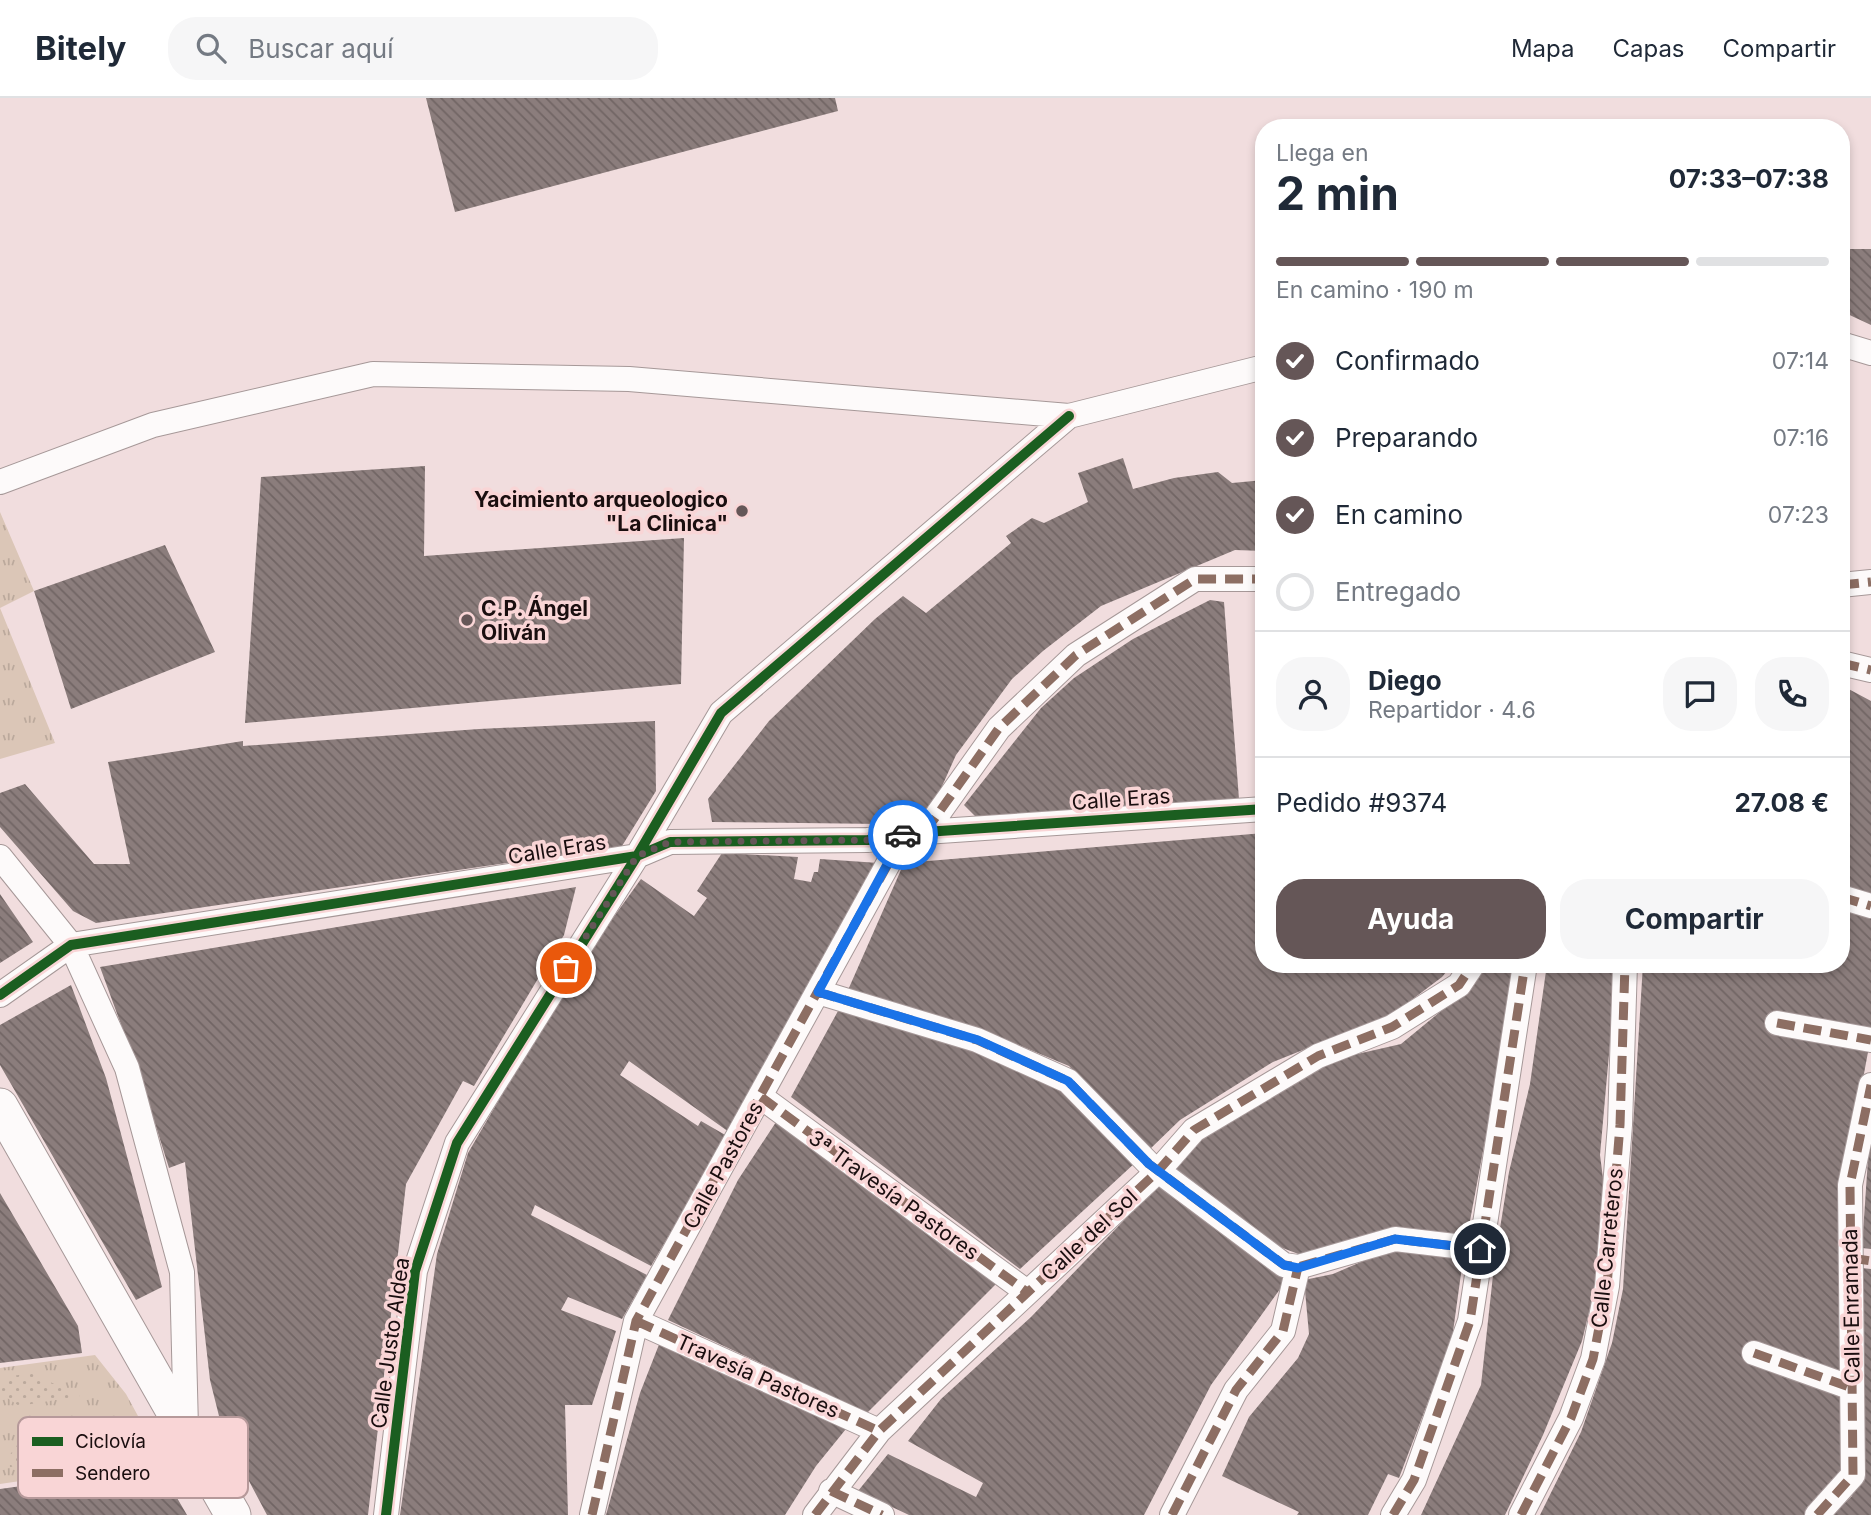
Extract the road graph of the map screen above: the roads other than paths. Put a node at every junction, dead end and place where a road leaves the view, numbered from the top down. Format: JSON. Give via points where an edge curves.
{"nodes":[{"id":1,"x":1850,"y":347,"type":"edge"},
{"id":2,"x":1871,"y":353,"type":"edge"},
{"id":3,"x":1255,"y":369,"type":"edge"},
{"id":4,"x":1069,"y":416,"type":"junction"},
{"id":5,"x":0,"y":482,"type":"edge"},
{"id":6,"x":1255,"y":579,"type":"edge"},
{"id":7,"x":1871,"y":582,"type":"edge"},
{"id":8,"x":1850,"y":584,"type":"edge"},
{"id":9,"x":1850,"y":665,"type":"edge"},
{"id":10,"x":1871,"y":670,"type":"edge"},
{"id":11,"x":1255,"y":810,"type":"edge"},
{"id":12,"x":914,"y":833,"type":"junction"},
{"id":13,"x":637,"y":856,"type":"junction"},
{"id":14,"x":0,"y":857,"type":"edge"},
{"id":15,"x":1850,"y":900,"type":"edge"},
{"id":16,"x":1871,"y":906,"type":"edge"},
{"id":17,"x":71,"y":945,"type":"junction"},
{"id":18,"x":1467,"y":973,"type":"edge"},
{"id":19,"x":1524,"y":973,"type":"edge"},
{"id":20,"x":1625,"y":973,"type":"edge"},
{"id":21,"x":818,"y":992,"type":"junction"},
{"id":22,"x":0,"y":995,"type":"edge"},
{"id":23,"x":1777,"y":1024,"type":"dead end"},
{"id":24,"x":1871,"y":1040,"type":"edge"},
{"id":25,"x":1871,"y":1085,"type":"edge"},
{"id":26,"x":761,"y":1097,"type":"junction"},
{"id":27,"x":0,"y":1106,"type":"edge"},
{"id":28,"x":8,"y":1140,"type":"edge"},
{"id":29,"x":1158,"y":1171,"type":"junction"},
{"id":30,"x":1480,"y":1249,"type":"junction"},
{"id":31,"x":1861,"y":1259,"type":"edge"},
{"id":32,"x":1298,"y":1268,"type":"junction"},
{"id":33,"x":1027,"y":1292,"type":"junction"},
{"id":34,"x":636,"y":1321,"type":"junction"},
{"id":35,"x":1754,"y":1353,"type":"dead end"},
{"id":36,"x":1852,"y":1388,"type":"junction"},
{"id":37,"x":176,"y":1417,"type":"edge"},
{"id":38,"x":186,"y":1417,"type":"edge"},
{"id":39,"x":879,"y":1431,"type":"junction"},
{"id":40,"x":831,"y":1491,"type":"junction"},
{"id":41,"x":223,"y":1498,"type":"edge"},
{"id":42,"x":233,"y":1515,"type":"edge"},
{"id":43,"x":386,"y":1515,"type":"edge"},
{"id":44,"x":592,"y":1515,"type":"edge"},
{"id":45,"x":815,"y":1515,"type":"edge"},
{"id":46,"x":882,"y":1515,"type":"edge"},
{"id":47,"x":1172,"y":1515,"type":"edge"},
{"id":48,"x":1393,"y":1515,"type":"edge"},
{"id":49,"x":1521,"y":1515,"type":"edge"},
{"id":50,"x":1817,"y":1515,"type":"edge"}],
"edges":[{"from":1,"to":2,"type":"street"},
{"from":3,"to":4,"type":"street"},
{"from":4,"to":5,"type":"street","via":[[629,379],[373,373],[152,425]]},
{"from":4,"to":13,"type":"street","name":"Calle Justo Aldea","via":[[721,713]]},
{"from":6,"to":12,"type":"street","name":"Calle Pastores","via":[[1195,579],[1076,655],[999,728]]},
{"from":7,"to":8,"type":"street"},
{"from":9,"to":10,"type":"street"},
{"from":11,"to":12,"type":"street","name":"Calle Eras"},
{"from":12,"to":13,"type":"street","name":"Calle Eras","via":[[868,840],[670,842]]},
{"from":12,"to":21,"type":"street","name":"Calle Pastores"},
{"from":13,"to":17,"type":"street","name":"Calle Eras"},
{"from":13,"to":43,"type":"street","name":"Calle Justo Aldea","via":[[457,1143],[415,1272]]},
{"from":14,"to":17,"type":"street"},
{"from":15,"to":16,"type":"street"},
{"from":17,"to":22,"type":"street","name":"Calle Eras"},
{"from":17,"to":38,"type":"street","via":[[127,1068],[182,1272]]},
{"from":18,"to":29,"type":"street","name":"Calle del Sol","via":[[1459,985],[1392,1027],[1318,1056],[1194,1130]]},
{"from":19,"to":30,"type":"street"},
{"from":20,"to":49,"type":"street","name":"Calle Carreteros","via":[[1620,1125],[1593,1359],[1571,1418]]},
{"from":21,"to":26,"type":"street","name":"Calle Pastores"},
{"from":21,"to":29,"type":"street","via":[[978,1040],[1068,1081]]},
{"from":23,"to":24,"type":"street"},
{"from":25,"to":31,"type":"street","name":"Calle Enramada","via":[[1850,1185]]},
{"from":26,"to":33,"type":"street","name":"3ª Travesía Pastores"},
{"from":26,"to":34,"type":"street","name":"Calle Pastores"},
{"from":27,"to":28,"type":"street"},
{"from":28,"to":37,"type":"street"},
{"from":29,"to":32,"type":"street","via":[[1284,1265]]},
{"from":29,"to":33,"type":"street","name":"Calle del Sol"},
{"from":30,"to":32,"type":"street","via":[[1395,1239]]},
{"from":30,"to":48,"type":"street","via":[[1470,1321],[1414,1480]]},
{"from":31,"to":36,"type":"street","name":"Calle Enramada"},
{"from":32,"to":47,"type":"street","via":[[1283,1331],[1236,1390]]},
{"from":33,"to":39,"type":"street","name":"Calle del Sol"},
{"from":34,"to":39,"type":"street","name":"Travesía Pastores"},
{"from":34,"to":44,"type":"street","name":"Calle Pastores"},
{"from":35,"to":36,"type":"street"},
{"from":36,"to":50,"type":"street","name":"Calle Enramada","via":[[1853,1475]]},
{"from":39,"to":40,"type":"street","name":"Calle del Sol"},
{"from":40,"to":45,"type":"street","name":"Calle del Sol"},
{"from":40,"to":46,"type":"street"},
{"from":41,"to":42,"type":"street"}]}
